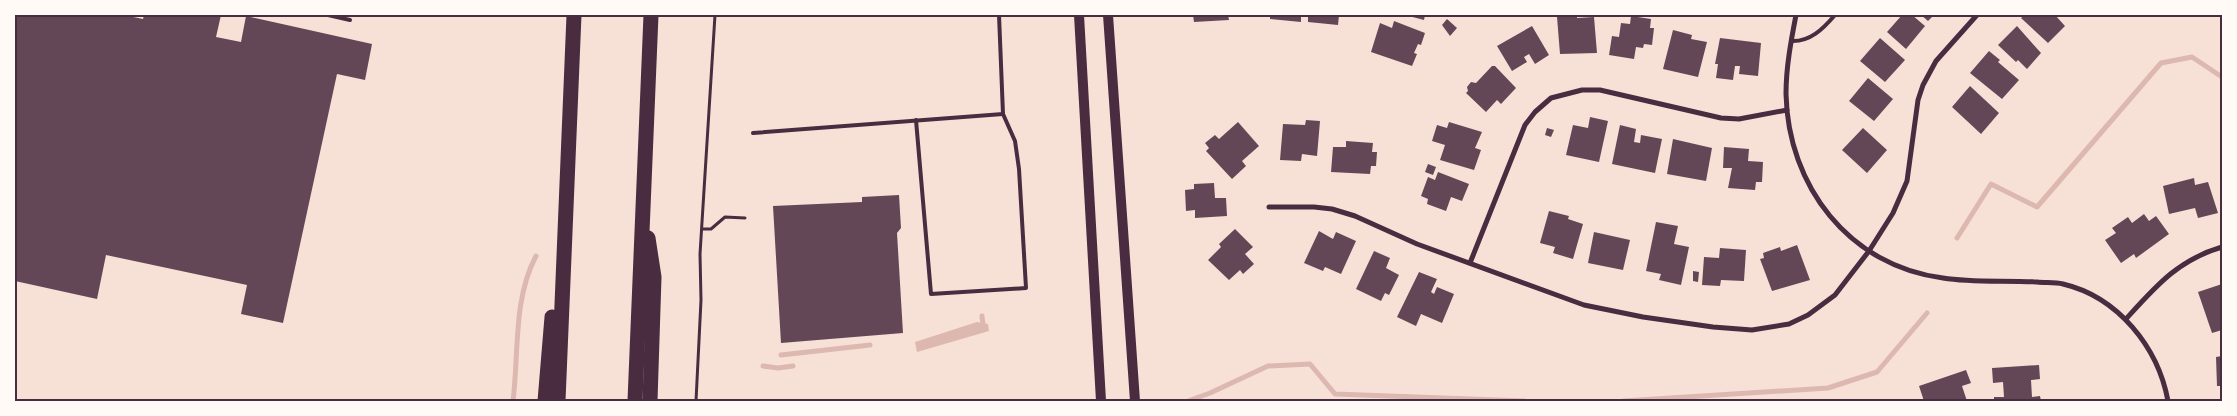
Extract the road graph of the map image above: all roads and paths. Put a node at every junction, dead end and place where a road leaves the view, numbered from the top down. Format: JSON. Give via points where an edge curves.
{"nodes":[{"id":1,"x":328,"y":15,"type":"edge"},
{"id":2,"x":574,"y":15,"type":"edge"},
{"id":3,"x":650,"y":15,"type":"edge"},
{"id":4,"x":715,"y":15,"type":"edge"},
{"id":5,"x":999,"y":15,"type":"edge"},
{"id":6,"x":1080,"y":15,"type":"edge"},
{"id":7,"x":1108,"y":15,"type":"edge"},
{"id":8,"x":1796,"y":15,"type":"edge"},
{"id":9,"x":1835,"y":15,"type":"edge"},
{"id":10,"x":1977,"y":15,"type":"edge"},
{"id":11,"x":350,"y":20,"type":"dead end"},
{"id":12,"x":1791,"y":41,"type":"junction"},
{"id":13,"x":1787,"y":110,"type":"junction"},
{"id":14,"x":1003,"y":114,"type":"junction"},
{"id":15,"x":916,"y":120,"type":"junction"},
{"id":16,"x":753,"y":133,"type":"dead end"},
{"id":17,"x":566,"y":189,"type":"junction"},
{"id":18,"x":642,"y":204,"type":"junction"},
{"id":19,"x":1269,"y":207,"type":"dead end"},
{"id":20,"x":745,"y":218,"type":"dead end"},
{"id":21,"x":702,"y":230,"type":"junction"},
{"id":22,"x":2222,"y":247,"type":"edge"},
{"id":23,"x":1869,"y":251,"type":"junction"},
{"id":24,"x":1470,"y":263,"type":"junction"},
{"id":25,"x":2126,"y":319,"type":"junction"},
{"id":26,"x":545,"y":401,"type":"edge"},
{"id":27,"x":558,"y":401,"type":"edge"},
{"id":28,"x":635,"y":401,"type":"edge"},
{"id":29,"x":650,"y":401,"type":"edge"},
{"id":30,"x":696,"y":401,"type":"edge"},
{"id":31,"x":1101,"y":401,"type":"edge"},
{"id":32,"x":1135,"y":401,"type":"edge"},
{"id":33,"x":2168,"y":401,"type":"edge"}],
"edges":[{"from":1,"to":11,"type":"lane"},
{"from":2,"to":17,"type":"highway"},
{"from":3,"to":18,"type":"highway"},
{"from":4,"to":21,"type":"path"},
{"from":5,"to":14,"type":"lane"},
{"from":6,"to":31,"type":"main road"},
{"from":7,"to":32,"type":"main road"},
{"from":8,"to":12,"type":"street"},
{"from":9,"to":12,"type":"lane","via":[[1808,38]]},
{"from":10,"to":23,"type":"street","via":[[1936,61],[1923,85],[1907,181],[1893,213]]},
{"from":12,"to":13,"type":"street","via":[[1786,73]]},
{"from":13,"to":23,"type":"street","via":[[1798,164],[1808,185],[1838,225]]},
{"from":13,"to":24,"type":"street","via":[[1739,119],[1721,118],[1600,90],[1582,90],[1550,98],[1535,112],[1518,138]]},
{"from":14,"to":15,"type":"lane"},
{"from":14,"to":15,"type":"lane","via":[[1015,141],[1018,160],[1026,288],[932,294]]},
{"from":15,"to":16,"type":"lane"},
{"from":17,"to":26,"type":"highway","via":[[555,246]]},
{"from":17,"to":27,"type":"highway"},
{"from":18,"to":28,"type":"highway"},
{"from":18,"to":29,"type":"highway","via":[[654,277]]},
{"from":19,"to":24,"type":"street","via":[[1332,209]]},
{"from":20,"to":21,"type":"path","via":[[725,217],[711,229]]},
{"from":21,"to":30,"type":"path"},
{"from":22,"to":25,"type":"street","via":[[2204,252],[2169,273]]},
{"from":23,"to":24,"type":"street","via":[[1835,295],[1820,308],[1789,324],[1752,330],[1678,323],[1584,305]]},
{"from":23,"to":25,"type":"street","via":[[1905,270],[1943,278],[2063,284],[2101,300]]},
{"from":25,"to":33,"type":"street","via":[[2148,348],[2164,380]]}]}
